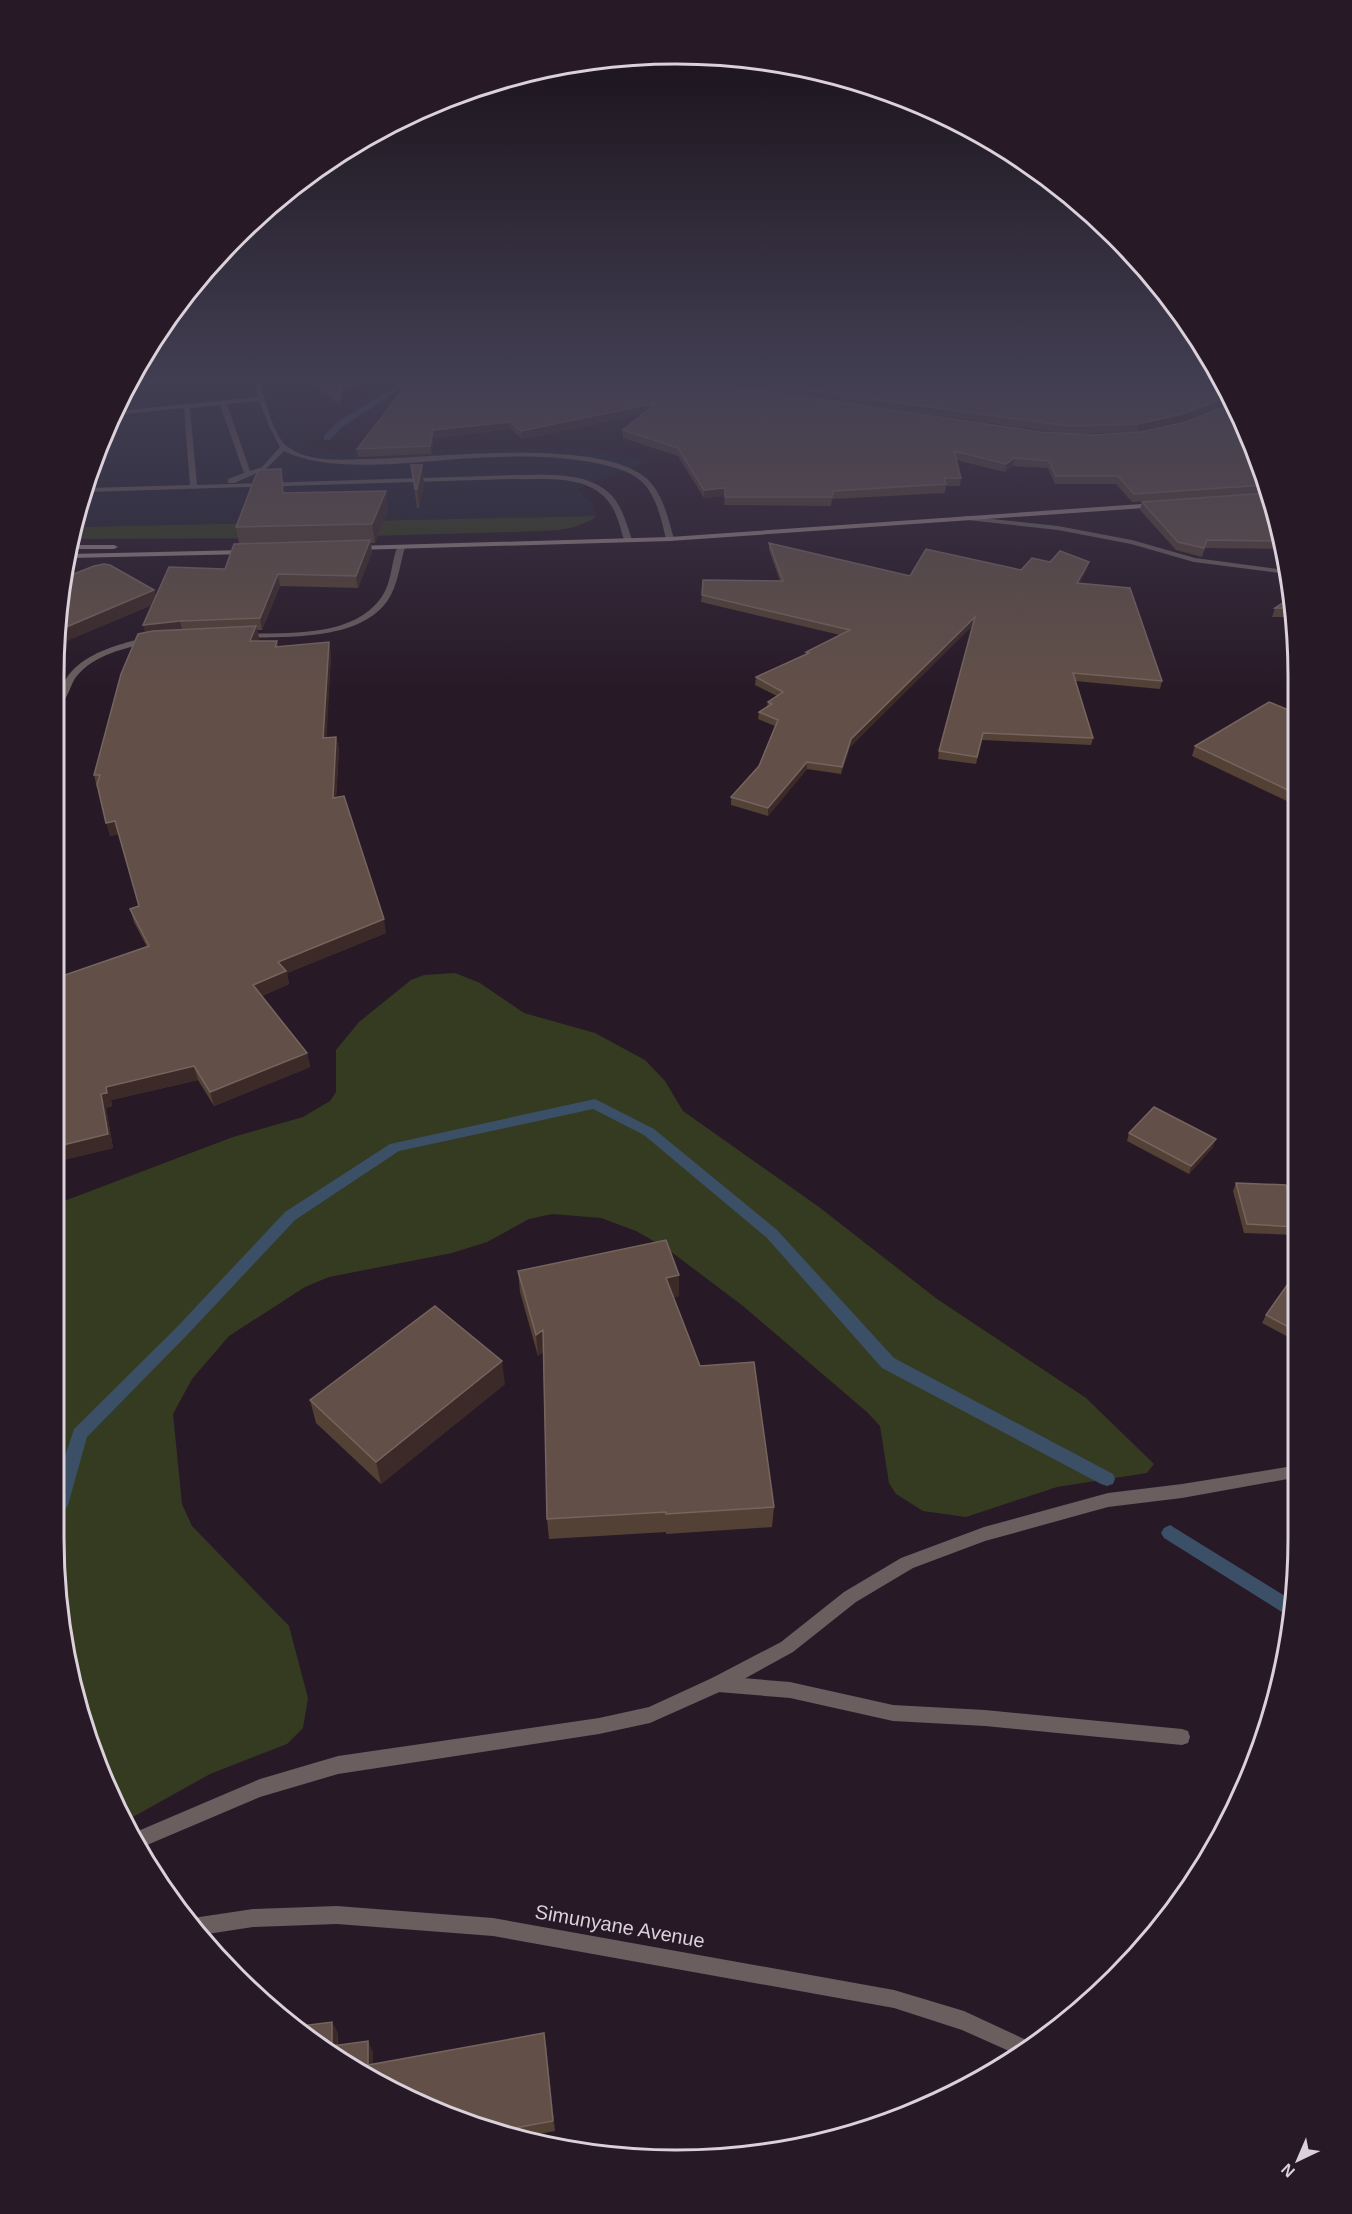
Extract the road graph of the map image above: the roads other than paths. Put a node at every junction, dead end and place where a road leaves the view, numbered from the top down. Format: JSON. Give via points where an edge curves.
{"nodes":[{"id":1,"x":219,"y":484,"type":"edge"},
{"id":2,"x":267,"y":484,"type":"edge"},
{"id":3,"x":587,"y":484,"type":"edge"},
{"id":4,"x":647,"y":484,"type":"edge"},
{"id":5,"x":213,"y":486,"type":"junction"},
{"id":6,"x":194,"y":487,"type":"joint"},
{"id":7,"x":94,"y":490,"type":"edge"},
{"id":8,"x":1164,"y":504,"type":"edge"},
{"id":9,"x":967,"y":518,"type":"junction"},
{"id":10,"x":670,"y":539,"type":"junction"},
{"id":11,"x":628,"y":540,"type":"junction"},
{"id":12,"x":78,"y":547,"type":"edge"},
{"id":13,"x":400,"y":547,"type":"junction"},
{"id":14,"x":346,"y":548,"type":"edge"},
{"id":15,"x":76,"y":556,"type":"edge"},
{"id":16,"x":1278,"y":571,"type":"edge"},
{"id":17,"x":233,"y":636,"type":"edge"},
{"id":18,"x":156,"y":639,"type":"edge"},
{"id":19,"x":64,"y":693,"type":"edge"},
{"id":20,"x":1288,"y":1474,"type":"edge"},
{"id":21,"x":718,"y":1684,"type":"junction"},
{"id":22,"x":1182,"y":1737,"type":"dead end"},
{"id":23,"x":143,"y":1838,"type":"edge"},
{"id":24,"x":203,"y":1925,"type":"edge"},
{"id":25,"x":1020,"y":2043,"type":"edge"}],
"edges":[{"from":1,"to":5,"type":"street"},
{"from":2,"to":5,"type":"street"},
{"from":3,"to":11,"type":"street","via":[[610,498]]},
{"from":4,"to":10,"type":"street","via":[[663,508]]},
{"from":5,"to":6,"type":"street"},
{"from":6,"to":7,"type":"street"},
{"from":8,"to":9,"type":"main road"},
{"from":9,"to":10,"type":"main road"},
{"from":9,"to":16,"type":"street","via":[[1058,528],[1132,542],[1194,560]]},
{"from":10,"to":11,"type":"main road"},
{"from":11,"to":13,"type":"main road"},
{"from":12,"to":15,"type":"main road","via":[[256,550]]},
{"from":13,"to":14,"type":"main road"},
{"from":13,"to":17,"type":"street","via":[[384,600],[357,623],[328,631]]},
{"from":18,"to":19,"type":"street","via":[[97,657],[77,671]]},
{"from":20,"to":21,"type":"street","via":[[1108,1500],[984,1534],[906,1563],[850,1597],[787,1647]]},
{"from":21,"to":22,"type":"street","via":[[790,1690],[892,1713]]},
{"from":21,"to":23,"type":"street","via":[[650,1715],[599,1726],[297,1774],[237,1795]]},
{"from":24,"to":25,"type":"street","name":"Simunyane Avenue","via":[[253,1918],[337,1916],[493,1927],[894,1999]]}]}
